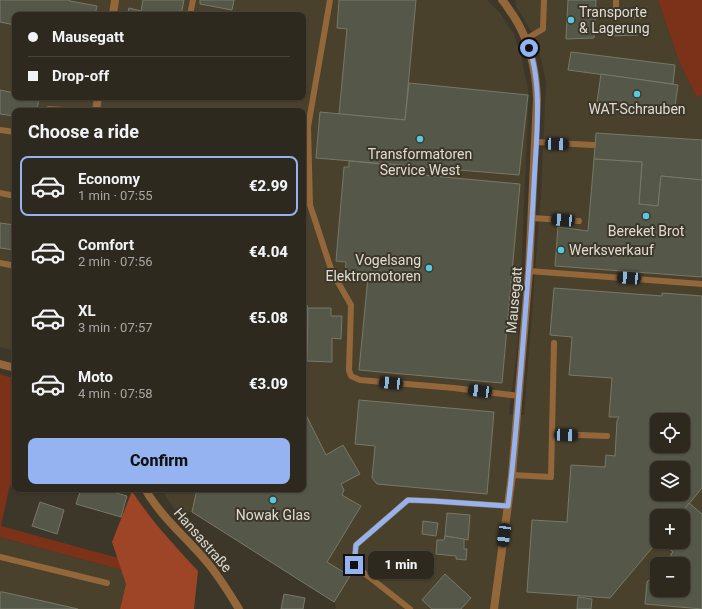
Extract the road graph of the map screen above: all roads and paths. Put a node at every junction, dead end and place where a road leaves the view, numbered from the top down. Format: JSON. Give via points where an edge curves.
{"nodes":[{"id":1,"x":115,"y":0,"type":"edge"},
{"id":2,"x":193,"y":0,"type":"edge"},
{"id":3,"x":330,"y":0,"type":"edge"},
{"id":4,"x":502,"y":0,"type":"edge"},
{"id":5,"x":544,"y":0,"type":"edge"},
{"id":6,"x":616,"y":0,"type":"edge"},
{"id":7,"x":113,"y":12,"type":"edge"},
{"id":8,"x":191,"y":12,"type":"edge"},
{"id":9,"x":640,"y":16,"type":"dead end"},
{"id":10,"x":526,"y":39,"type":"junction"},
{"id":11,"x":0,"y":130,"type":"edge"},
{"id":12,"x":12,"y":132,"type":"edge"},
{"id":13,"x":536,"y":142,"type":"junction"},
{"id":14,"x":593,"y":145,"type":"dead end"},
{"id":15,"x":0,"y":193,"type":"edge"},
{"id":16,"x":12,"y":195,"type":"edge"},
{"id":17,"x":532,"y":218,"type":"junction"},
{"id":18,"x":579,"y":221,"type":"dead end"},
{"id":19,"x":0,"y":264,"type":"edge"},
{"id":20,"x":12,"y":266,"type":"edge"},
{"id":21,"x":529,"y":271,"type":"junction"},
{"id":22,"x":702,"y":284,"type":"edge"},
{"id":23,"x":554,"y":343,"type":"dead end"},
{"id":24,"x":0,"y":364,"type":"edge"},
{"id":25,"x":12,"y":367,"type":"edge"},
{"id":26,"x":519,"y":396,"type":"junction"},
{"id":27,"x":552,"y":434,"type":"junction"},
{"id":28,"x":607,"y":436,"type":"dead end"},
{"id":29,"x":512,"y":475,"type":"junction"},
{"id":30,"x":147,"y":492,"type":"edge"},
{"id":31,"x":508,"y":506,"type":"junction"},
{"id":32,"x":0,"y":557,"type":"edge"},
{"id":33,"x":107,"y":583,"type":"dead end"},
{"id":34,"x":239,"y":609,"type":"edge"},
{"id":35,"x":410,"y":609,"type":"edge"},
{"id":36,"x":494,"y":609,"type":"edge"}],
"edges":[{"from":1,"to":7,"type":"street"},
{"from":2,"to":8,"type":"lane"},
{"from":3,"to":26,"type":"lane","via":[[308,127],[310,205],[332,272],[351,305],[351,376],[360,380]]},
{"from":4,"to":10,"type":"street","name":"Mausegatt"},
{"from":5,"to":10,"type":"lane","via":[[544,29]]},
{"from":6,"to":9,"type":"lane","via":[[616,14]]},
{"from":10,"to":13,"type":"street","name":"Mausegatt","via":[[537,83]]},
{"from":11,"to":12,"type":"lane"},
{"from":13,"to":14,"type":"lane"},
{"from":13,"to":17,"type":"street","name":"Mausegatt"},
{"from":15,"to":16,"type":"lane"},
{"from":17,"to":18,"type":"lane"},
{"from":17,"to":21,"type":"street","name":"Mausegatt"},
{"from":19,"to":20,"type":"lane"},
{"from":21,"to":22,"type":"lane"},
{"from":21,"to":26,"type":"street","name":"Mausegatt"},
{"from":23,"to":27,"type":"lane"},
{"from":24,"to":25,"type":"street"},
{"from":26,"to":29,"type":"street","name":"Mausegatt"},
{"from":27,"to":28,"type":"lane"},
{"from":27,"to":29,"type":"lane","via":[[551,477]]},
{"from":29,"to":31,"type":"street","name":"Mausegatt"},
{"from":30,"to":34,"type":"street","name":"Hansastraße","via":[[165,517],[207,562]]},
{"from":31,"to":35,"type":"lane","via":[[408,500],[356,545],[354,565]]},
{"from":31,"to":36,"type":"street","name":"Mausegatt"},
{"from":32,"to":33,"type":"lane"}]}
